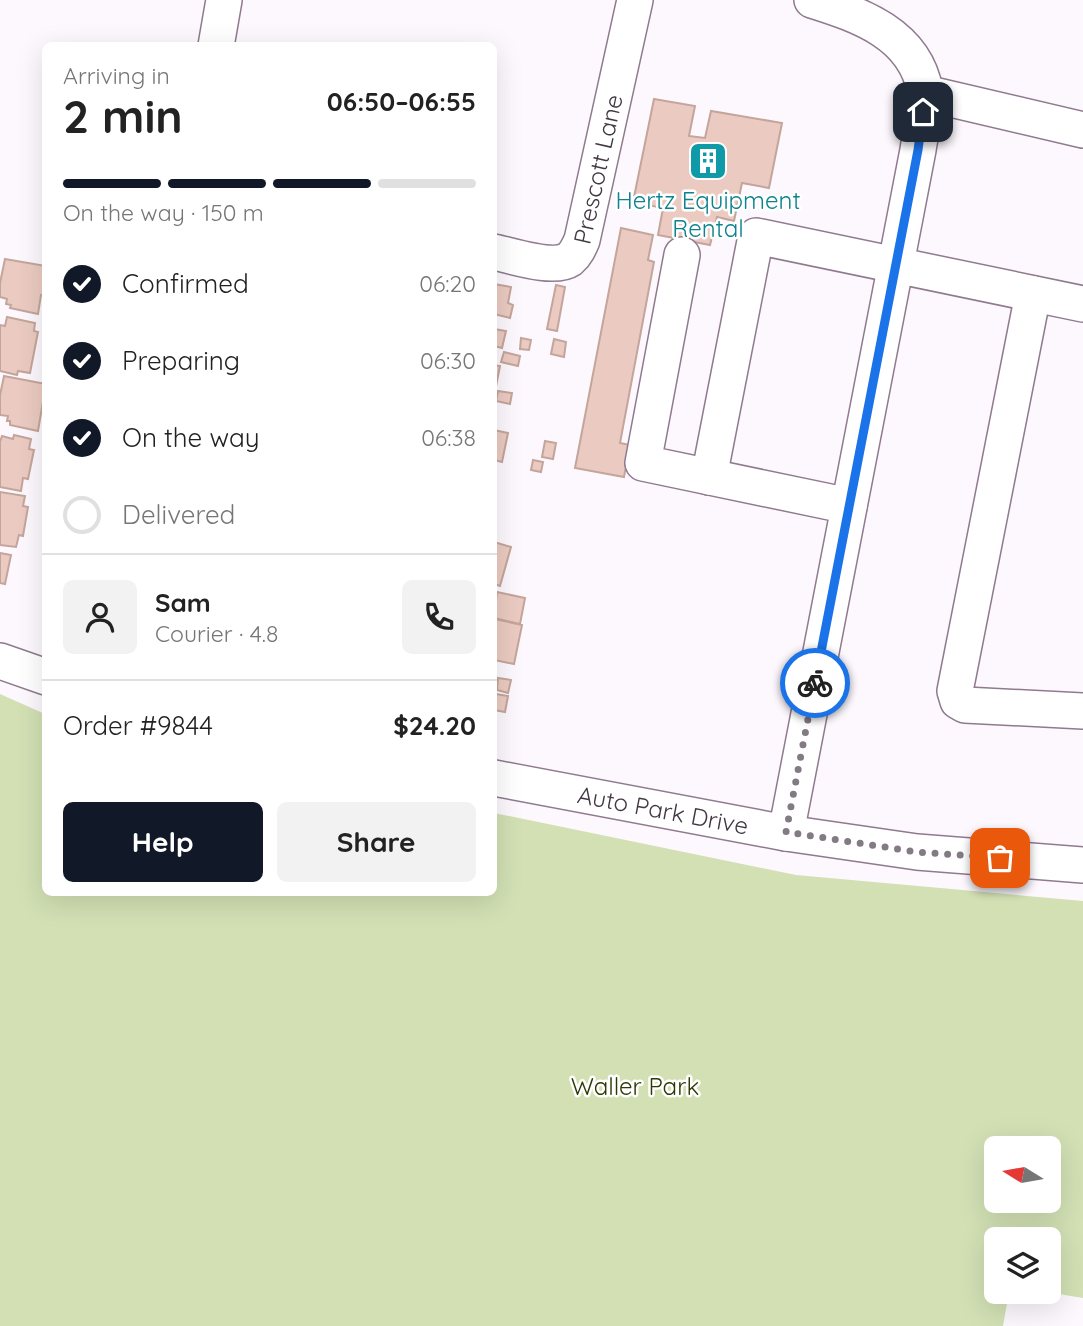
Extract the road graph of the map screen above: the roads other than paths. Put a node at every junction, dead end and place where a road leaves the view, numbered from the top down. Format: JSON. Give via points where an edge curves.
{"nodes":[{"id":1,"x":224,"y":0,"type":"edge"},
{"id":2,"x":635,"y":0,"type":"edge"},
{"id":3,"x":812,"y":0,"type":"edge"},
{"id":4,"x":217,"y":42,"type":"edge"},
{"id":5,"x":921,"y":78,"type":"junction"},
{"id":6,"x":1083,"y":130,"type":"edge"},
{"id":7,"x":497,"y":252,"type":"edge"},
{"id":8,"x":682,"y":256,"type":"dead end"},
{"id":9,"x":896,"y":264,"type":"junction"},
{"id":10,"x":1033,"y":294,"type":"junction"},
{"id":11,"x":1083,"y":304,"type":"edge"},
{"id":12,"x":709,"y":477,"type":"junction"},
{"id":13,"x":849,"y":506,"type":"junction"},
{"id":14,"x":0,"y":662,"type":"edge"},
{"id":15,"x":42,"y":676,"type":"edge"},
{"id":16,"x":1083,"y":710,"type":"edge"},
{"id":17,"x":497,"y":779,"type":"edge"},
{"id":18,"x":786,"y":832,"type":"junction"},
{"id":19,"x":1083,"y":865,"type":"edge"}],
"edges":[{"from":1,"to":4,"type":"street"},
{"from":2,"to":7,"type":"street","name":"Prescott Lane","via":[[576,253],[554,264]]},
{"from":3,"to":5,"type":"street","via":[[892,35]]},
{"from":5,"to":6,"type":"street"},
{"from":5,"to":9,"type":"street","via":[[918,150]]},
{"from":8,"to":12,"type":"street","via":[[643,463]]},
{"from":9,"to":10,"type":"street"},
{"from":9,"to":12,"type":"street","via":[[756,236]]},
{"from":9,"to":13,"type":"street"},
{"from":10,"to":11,"type":"street"},
{"from":10,"to":16,"type":"street","via":[[955,691],[965,705]]},
{"from":12,"to":13,"type":"street"},
{"from":13,"to":18,"type":"street"},
{"from":14,"to":15,"type":"street"},
{"from":17,"to":18,"type":"street","name":"Auto Park Drive"},
{"from":18,"to":19,"type":"street","name":"Auto Park Drive","via":[[917,852]]}]}
